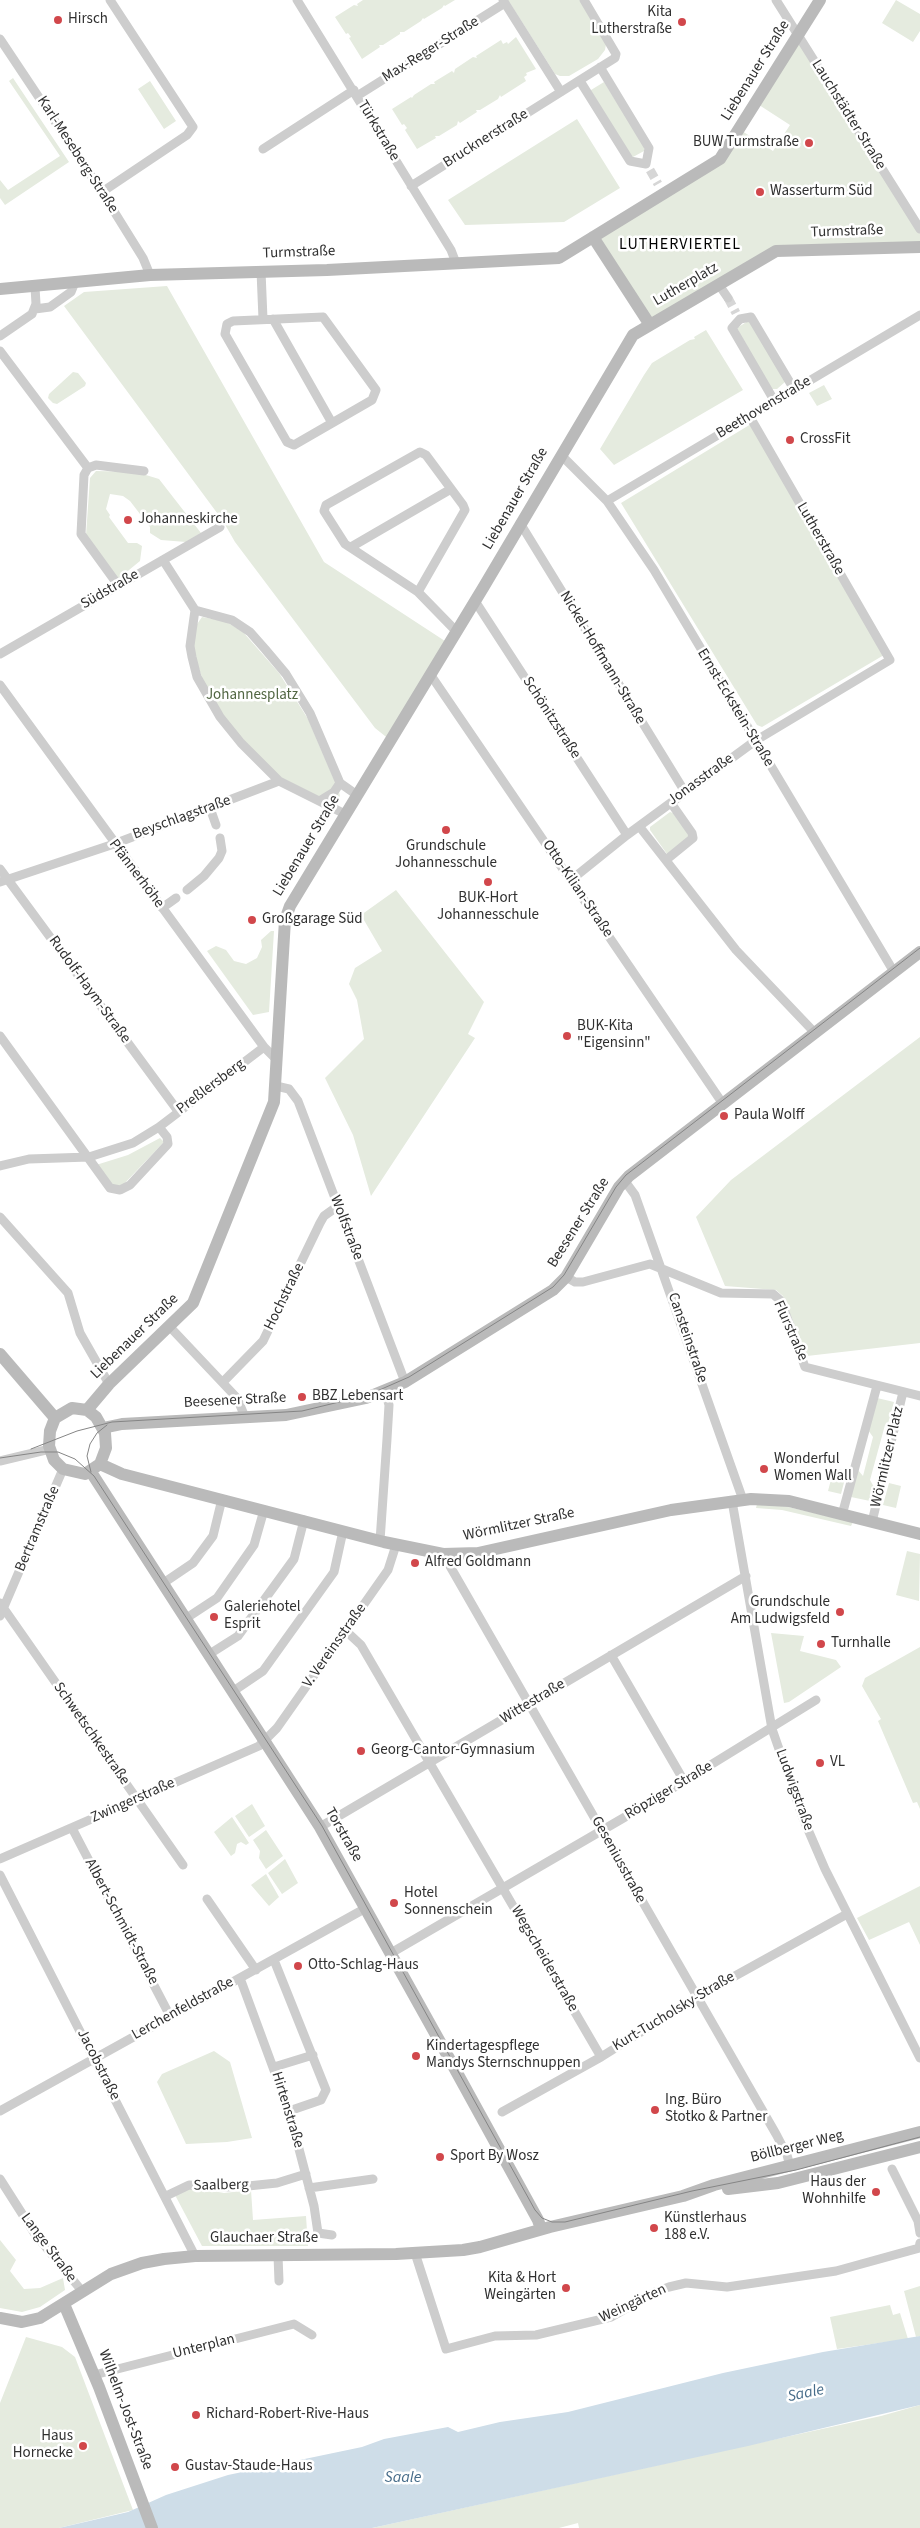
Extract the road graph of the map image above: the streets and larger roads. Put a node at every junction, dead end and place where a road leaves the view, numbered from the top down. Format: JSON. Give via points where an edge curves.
{"nodes":[{"id":1,"x":110,"y":0,"type":"edge"},
{"id":2,"x":584,"y":0,"type":"edge"},
{"id":3,"x":776,"y":0,"type":"edge"},
{"id":4,"x":820,"y":0,"type":"edge"},
{"id":5,"x":301,"y":1,"type":"edge"},
{"id":6,"x":504,"y":2,"type":"edge"},
{"id":7,"x":798,"y":35,"type":"junction"},
{"id":8,"x":0,"y":39,"type":"edge"},
{"id":9,"x":600,"y":68,"type":"junction"},
{"id":10,"x":580,"y":81,"type":"junction"},
{"id":11,"x":561,"y":92,"type":"junction"},
{"id":12,"x":355,"y":93,"type":"junction"},
{"id":13,"x":263,"y":149,"type":"dead end"},
{"id":14,"x":411,"y":186,"type":"junction"},
{"id":15,"x":102,"y":192,"type":"junction"},
{"id":16,"x":920,"y":229,"type":"edge"},
{"id":17,"x":594,"y":237,"type":"junction"},
{"id":18,"x":920,"y":246,"type":"edge"},
{"id":19,"x":776,"y":251,"type":"joint"},
{"id":20,"x":456,"y":263,"type":"junction"},
{"id":21,"x":261,"y":271,"type":"junction"},
{"id":22,"x":150,"y":275,"type":"junction"},
{"id":23,"x":75,"y":282,"type":"junction"},
{"id":24,"x":719,"y":284,"type":"junction"},
{"id":25,"x":35,"y":287,"type":"junction"},
{"id":26,"x":0,"y":289,"type":"edge"},
{"id":27,"x":728,"y":298,"type":"tunnel mouth"},
{"id":28,"x":36,"y":310,"type":"junction"},
{"id":29,"x":920,"y":314,"type":"edge"},
{"id":30,"x":263,"y":319,"type":"junction"},
{"id":31,"x":273,"y":319,"type":"junction"},
{"id":32,"x":650,"y":325,"type":"junction"},
{"id":33,"x":0,"y":336,"type":"edge"},
{"id":34,"x":0,"y":351,"type":"edge"},
{"id":35,"x":795,"y":390,"type":"junction"},
{"id":36,"x":775,"y":402,"type":"junction"},
{"id":37,"x":750,"y":417,"type":"junction"},
{"id":38,"x":332,"y":423,"type":"junction"},
{"id":39,"x":561,"y":455,"type":"junction"},
{"id":40,"x":88,"y":468,"type":"junction"},
{"id":41,"x":144,"y":471,"type":"dead end"},
{"id":42,"x":451,"y":489,"type":"junction"},
{"id":43,"x":608,"y":501,"type":"junction"},
{"id":44,"x":520,"y":523,"type":"junction"},
{"id":45,"x":220,"y":527,"type":"dead end"},
{"id":46,"x":350,"y":547,"type":"junction"},
{"id":47,"x":163,"y":560,"type":"junction"},
{"id":48,"x":118,"y":585,"type":"junction"},
{"id":49,"x":418,"y":592,"type":"junction"},
{"id":50,"x":475,"y":601,"type":"junction"},
{"id":51,"x":195,"y":610,"type":"junction"},
{"id":52,"x":456,"y":631,"type":"junction"},
{"id":53,"x":0,"y":654,"type":"edge"},
{"id":54,"x":890,"y":660,"type":"joint"},
{"id":55,"x":430,"y":674,"type":"junction"},
{"id":56,"x":0,"y":685,"type":"edge"},
{"id":57,"x":755,"y":741,"type":"junction"},
{"id":58,"x":279,"y":781,"type":"junction"},
{"id":59,"x":340,"y":783,"type":"junction"},
{"id":60,"x":684,"y":792,"type":"junction"},
{"id":61,"x":357,"y":795,"type":"junction"},
{"id":62,"x":321,"y":800,"type":"junction"},
{"id":63,"x":670,"y":803,"type":"junction"},
{"id":64,"x":210,"y":808,"type":"junction"},
{"id":65,"x":345,"y":814,"type":"junction"},
{"id":66,"x":216,"y":824,"type":"dead end"},
{"id":67,"x":639,"y":826,"type":"junction"},
{"id":68,"x":627,"y":835,"type":"junction"},
{"id":69,"x":220,"y":838,"type":"dead end"},
{"id":70,"x":114,"y":844,"type":"junction"},
{"id":71,"x":666,"y":860,"type":"junction"},
{"id":72,"x":0,"y":870,"type":"edge"},
{"id":73,"x":571,"y":880,"type":"junction"},
{"id":74,"x":4,"y":881,"type":"edge"},
{"id":75,"x":186,"y":890,"type":"dead end"},
{"id":76,"x":176,"y":898,"type":"dead end"},
{"id":77,"x":162,"y":908,"type":"junction"},
{"id":78,"x":920,"y":952,"type":"edge"},
{"id":79,"x":894,"y":972,"type":"junction"},
{"id":80,"x":814,"y":1033,"type":"junction"},
{"id":81,"x":0,"y":1036,"type":"edge"},
{"id":82,"x":264,"y":1047,"type":"junction"},
{"id":83,"x":276,"y":1059,"type":"junction"},
{"id":84,"x":276,"y":1086,"type":"junction"},
{"id":85,"x":723,"y":1104,"type":"junction"},
{"id":86,"x":178,"y":1111,"type":"junction"},
{"id":87,"x":159,"y":1127,"type":"junction"},
{"id":88,"x":89,"y":1157,"type":"junction"},
{"id":89,"x":0,"y":1166,"type":"edge"},
{"id":90,"x":624,"y":1180,"type":"junction"},
{"id":91,"x":338,"y":1206,"type":"junction"},
{"id":92,"x":0,"y":1217,"type":"edge"},
{"id":93,"x":662,"y":1269,"type":"junction"},
{"id":94,"x":566,"y":1277,"type":"junction"},
{"id":95,"x":169,"y":1326,"type":"junction"},
{"id":96,"x":0,"y":1354,"type":"edge"},
{"id":97,"x":222,"y":1382,"type":"junction"},
{"id":98,"x":405,"y":1382,"type":"junction"},
{"id":99,"x":109,"y":1384,"type":"junction"},
{"id":100,"x":877,"y":1386,"type":"junction"},
{"id":101,"x":385,"y":1391,"type":"junction"},
{"id":102,"x":903,"y":1392,"type":"junction"},
{"id":103,"x":920,"y":1396,"type":"edge"},
{"id":104,"x":87,"y":1410,"type":"junction"},
{"id":105,"x":245,"y":1417,"type":"junction"},
{"id":106,"x":55,"y":1418,"type":"junction"},
{"id":107,"x":103,"y":1428,"type":"junction"},
{"id":108,"x":50,"y":1449,"type":"junction"},
{"id":109,"x":0,"y":1461,"type":"edge"},
{"id":110,"x":96,"y":1468,"type":"junction"},
{"id":111,"x":63,"y":1469,"type":"junction"},
{"id":112,"x":222,"y":1499,"type":"junction"},
{"id":113,"x":738,"y":1500,"type":"junction"},
{"id":114,"x":264,"y":1510,"type":"junction"},
{"id":115,"x":842,"y":1515,"type":"junction"},
{"id":116,"x":304,"y":1520,"type":"junction"},
{"id":117,"x":872,"y":1522,"type":"junction"},
{"id":118,"x":344,"y":1531,"type":"junction"},
{"id":119,"x":920,"y":1534,"type":"edge"},
{"id":120,"x":380,"y":1541,"type":"junction"},
{"id":121,"x":396,"y":1544,"type":"junction"},
{"id":122,"x":443,"y":1554,"type":"junction"},
{"id":123,"x":746,"y":1576,"type":"junction"},
{"id":124,"x":162,"y":1584,"type":"junction"},
{"id":125,"x":1,"y":1609,"type":"edge"},
{"id":126,"x":185,"y":1619,"type":"junction"},
{"id":127,"x":346,"y":1631,"type":"junction"},
{"id":128,"x":208,"y":1655,"type":"junction"},
{"id":129,"x":611,"y":1655,"type":"junction"},
{"id":130,"x":232,"y":1692,"type":"junction"},
{"id":131,"x":816,"y":1700,"type":"dead end"},
{"id":132,"x":529,"y":1705,"type":"junction"},
{"id":133,"x":772,"y":1729,"type":"junction"},
{"id":134,"x":264,"y":1741,"type":"junction"},
{"id":135,"x":430,"y":1763,"type":"junction"},
{"id":136,"x":684,"y":1782,"type":"junction"},
{"id":137,"x":137,"y":1799,"type":"junction"},
{"id":138,"x":320,"y":1827,"type":"junction"},
{"id":139,"x":72,"y":1828,"type":"junction"},
{"id":140,"x":602,"y":1831,"type":"junction"},
{"id":141,"x":0,"y":1859,"type":"edge"},
{"id":142,"x":182,"y":1865,"type":"dead end"},
{"id":143,"x":0,"y":1874,"type":"edge"},
{"id":144,"x":502,"y":1888,"type":"junction"},
{"id":145,"x":207,"y":1899,"type":"dead end"},
{"id":146,"x":366,"y":1908,"type":"junction"},
{"id":147,"x":847,"y":1914,"type":"junction"},
{"id":148,"x":391,"y":1953,"type":"junction"},
{"id":149,"x":274,"y":1960,"type":"junction"},
{"id":150,"x":256,"y":1970,"type":"junction"},
{"id":151,"x":240,"y":1978,"type":"junction"},
{"id":152,"x":697,"y":1997,"type":"junction"},
{"id":153,"x":170,"y":2016,"type":"junction"},
{"id":154,"x":312,"y":2055,"type":"junction"},
{"id":155,"x":601,"y":2056,"type":"junction"},
{"id":156,"x":94,"y":2058,"type":"junction"},
{"id":157,"x":920,"y":2058,"type":"edge"},
{"id":158,"x":274,"y":2067,"type":"junction"},
{"id":159,"x":0,"y":2111,"type":"edge"},
{"id":160,"x":289,"y":2111,"type":"junction"},
{"id":161,"x":502,"y":2112,"type":"dead end"},
{"id":162,"x":920,"y":2132,"type":"edge"},
{"id":163,"x":920,"y":2147,"type":"edge"},
{"id":164,"x":790,"y":2166,"type":"junction"},
{"id":165,"x":892,"y":2169,"type":"dead end"},
{"id":166,"x":306,"y":2174,"type":"junction"},
{"id":167,"x":0,"y":2179,"type":"edge"},
{"id":168,"x":373,"y":2179,"type":"dead end"},
{"id":169,"x":309,"y":2188,"type":"junction"},
{"id":170,"x":166,"y":2196,"type":"junction"},
{"id":171,"x":683,"y":2196,"type":"junction"},
{"id":172,"x":541,"y":2229,"type":"junction"},
{"id":173,"x":920,"y":2232,"type":"edge"},
{"id":174,"x":332,"y":2235,"type":"dead end"},
{"id":175,"x":920,"y":2247,"type":"edge"},
{"id":176,"x":415,"y":2253,"type":"junction"},
{"id":177,"x":195,"y":2256,"type":"junction"},
{"id":178,"x":278,"y":2256,"type":"junction"},
{"id":179,"x":279,"y":2281,"type":"dead end"},
{"id":180,"x":82,"y":2291,"type":"junction"},
{"id":181,"x":64,"y":2304,"type":"junction"},
{"id":182,"x":0,"y":2318,"type":"edge"},
{"id":183,"x":312,"y":2335,"type":"dead end"},
{"id":184,"x":94,"y":2375,"type":"junction"},
{"id":185,"x":152,"y":2528,"type":"edge"}],
"edges":[{"from":1,"to":15,"type":"street","via":[[193,127],[187,135]]},
{"from":2,"to":9,"type":"street","via":[[616,54]]},
{"from":3,"to":7,"type":"street","name":"Lauchstädter Straße"},
{"from":4,"to":7,"type":"street","name":"Liebenauer Straße"},
{"from":5,"to":12,"type":"street","name":"Türkstraße"},
{"from":6,"to":11,"type":"street"},
{"from":6,"to":12,"type":"street","name":"Max-Reger-Straße"},
{"from":7,"to":16,"type":"street","name":"Lauchstädter Straße"},
{"from":7,"to":17,"type":"street","name":"Liebenauer Straße","via":[[720,159],[661,188]]},
{"from":8,"to":15,"type":"street","name":"Karl-Meseberg-Straße"},
{"from":9,"to":10,"type":"street"},
{"from":9,"to":10,"type":"street","via":[[649,148],[648,167],[630,161]]},
{"from":10,"to":11,"type":"street"},
{"from":11,"to":14,"type":"street","name":"Brucknerstraße"},
{"from":12,"to":13,"type":"street","name":"Max-Reger-Straße"},
{"from":12,"to":14,"type":"street","name":"Türkstraße"},
{"from":14,"to":20,"type":"street","name":"Türkstraße"},
{"from":15,"to":22,"type":"street","name":"Karl-Meseberg-Straße"},
{"from":17,"to":20,"type":"street","name":"Turmstraße","via":[[559,258]]},
{"from":17,"to":32,"type":"street","name":"Lutherplatz"},
{"from":18,"to":19,"type":"street","name":"Turmstraße"},
{"from":19,"to":24,"type":"street","name":"Lutherplatz"},
{"from":20,"to":21,"type":"street","name":"Turmstraße"},
{"from":21,"to":22,"type":"street","name":"Turmstraße"},
{"from":21,"to":30,"type":"street"},
{"from":22,"to":23,"type":"street","name":"Turmstraße"},
{"from":23,"to":25,"type":"street","name":"Turmstraße"},
{"from":23,"to":28,"type":"street","via":[[71,292],[50,306]]},
{"from":24,"to":27,"type":"street"},
{"from":24,"to":32,"type":"street","name":"Lutherplatz"},
{"from":25,"to":26,"type":"street","name":"Turmstraße"},
{"from":25,"to":28,"type":"street"},
{"from":28,"to":33,"type":"street"},
{"from":29,"to":35,"type":"street","name":"Beethovenstraße"},
{"from":30,"to":31,"type":"street"},
{"from":30,"to":38,"type":"street","via":[[233,321],[227,324],[225,334],[287,442],[294,445]]},
{"from":31,"to":38,"type":"street"},
{"from":31,"to":38,"type":"street","via":[[322,317],[376,390],[372,400]]},
{"from":32,"to":39,"type":"street","name":"Liebenauer Straße","via":[[633,335],[623,349]]},
{"from":34,"to":40,"type":"street"},
{"from":35,"to":36,"type":"street","name":"Beethovenstraße"},
{"from":35,"to":36,"type":"street","via":[[751,317],[738,316],[732,328]]},
{"from":36,"to":37,"type":"street","name":"Beethovenstraße"},
{"from":37,"to":43,"type":"street","name":"Beethovenstraße"},
{"from":37,"to":54,"type":"street","name":"Lutherstraße"},
{"from":39,"to":43,"type":"street","name":"Ernst-Eckstein-Straße"},
{"from":39,"to":44,"type":"street","name":"Liebenauer Straße"},
{"from":40,"to":41,"type":"street","via":[[96,465]]},
{"from":40,"to":48,"type":"street","via":[[84,475],[81,534]]},
{"from":42,"to":46,"type":"street"},
{"from":42,"to":46,"type":"street","via":[[420,452],[392,467],[324,508],[340,539]]},
{"from":42,"to":49,"type":"street","via":[[464,505],[464,515]]},
{"from":43,"to":57,"type":"street","name":"Ernst-Eckstein-Straße","via":[[654,570]]},
{"from":44,"to":50,"type":"street","name":"Liebenauer Straße"},
{"from":44,"to":60,"type":"street","name":"Nickel-Hoffmann-Straße"},
{"from":45,"to":47,"type":"street","name":"Südstraße"},
{"from":46,"to":49,"type":"street"},
{"from":47,"to":48,"type":"street","name":"Südstraße"},
{"from":47,"to":51,"type":"street"},
{"from":48,"to":53,"type":"street","name":"Südstraße"},
{"from":49,"to":52,"type":"street"},
{"from":50,"to":52,"type":"street","name":"Liebenauer Straße"},
{"from":50,"to":68,"type":"street","name":"Schönitzstraße"},
{"from":51,"to":58,"type":"street","via":[[190,646],[197,677],[207,697],[241,743]]},
{"from":51,"to":59,"type":"street","via":[[232,620],[250,632],[286,674],[310,713]]},
{"from":52,"to":55,"type":"street","name":"Liebenauer Straße"},
{"from":54,"to":57,"type":"street","name":"Jonasstraße"},
{"from":55,"to":61,"type":"street","name":"Liebenauer Straße"},
{"from":55,"to":73,"type":"street","name":"Otto-Kilian-Straße"},
{"from":56,"to":70,"type":"street","name":"Pfännerhöhe"},
{"from":57,"to":60,"type":"street","name":"Jonasstraße"},
{"from":57,"to":79,"type":"street","name":"Ernst-Eckstein-Straße"},
{"from":58,"to":62,"type":"street"},
{"from":58,"to":64,"type":"street","name":"Beyschlagstraße"},
{"from":59,"to":61,"type":"street"},
{"from":59,"to":62,"type":"street","via":[[334,792]]},
{"from":60,"to":63,"type":"street","name":"Jonasstraße"},
{"from":61,"to":65,"type":"street","name":"Liebenauer Straße"},
{"from":62,"to":65,"type":"street"},
{"from":63,"to":67,"type":"street","name":"Jonasstraße"},
{"from":63,"to":71,"type":"street","via":[[692,833],[692,838]]},
{"from":64,"to":66,"type":"street"},
{"from":64,"to":70,"type":"street","name":"Beyschlagstraße"},
{"from":65,"to":83,"type":"street","name":"Liebenauer Straße","via":[[287,911]]},
{"from":67,"to":68,"type":"street","name":"Jonasstraße"},
{"from":67,"to":71,"type":"street"},
{"from":68,"to":73,"type":"street","name":"Jonasstraße"},
{"from":69,"to":75,"type":"street","via":[[222,850],[219,858]]},
{"from":70,"to":74,"type":"street","name":"Beyschlagstraße"},
{"from":70,"to":77,"type":"street","name":"Pfännerhöhe"},
{"from":71,"to":80,"type":"street","via":[[736,950]]},
{"from":72,"to":74,"type":"street","name":"Rudolf-Haym-Straße"},
{"from":73,"to":85,"type":"street","name":"Otto-Kilian-Straße"},
{"from":74,"to":86,"type":"street","name":"Rudolf-Haym-Straße"},
{"from":76,"to":77,"type":"street"},
{"from":77,"to":82,"type":"street","name":"Pfännerhöhe"},
{"from":78,"to":79,"type":"street","name":"Beesener Straße"},
{"from":79,"to":80,"type":"street","name":"Beesener Straße"},
{"from":80,"to":85,"type":"street","name":"Beesener Straße"},
{"from":81,"to":88,"type":"street"},
{"from":82,"to":83,"type":"street","name":"Pfännerhöhe"},
{"from":82,"to":86,"type":"street","name":"Preßlersberg"},
{"from":83,"to":84,"type":"street","name":"Liebenauer Straße"},
{"from":84,"to":91,"type":"street","name":"Wolfstraße","via":[[289,1089],[298,1101]]},
{"from":84,"to":95,"type":"street","name":"Liebenauer Straße","via":[[274,1102],[193,1304]]},
{"from":85,"to":90,"type":"street","name":"Beesener Straße"},
{"from":86,"to":87,"type":"street","name":"Preßlersberg"},
{"from":87,"to":88,"type":"street","name":"Preßlersberg","via":[[133,1144]]},
{"from":87,"to":88,"type":"street","via":[[168,1144],[123,1189],[110,1188]]},
{"from":88,"to":89,"type":"street","name":"Preßlersberg","via":[[29,1159]]},
{"from":90,"to":93,"type":"street","name":"Cansteinstraße","via":[[634,1191]]},
{"from":90,"to":94,"type":"street","name":"Beesener Straße"},
{"from":91,"to":97,"type":"street","name":"Hochstraße","via":[[320,1223],[263,1341]]},
{"from":91,"to":98,"type":"street","name":"Wolfstraße"},
{"from":92,"to":99,"type":"street","via":[[68,1293],[80,1333]]},
{"from":93,"to":94,"type":"street","via":[[650,1264],[583,1282]]},
{"from":93,"to":100,"type":"street","name":"Flurstraße","via":[[721,1293],[773,1294],[781,1302],[805,1366]]},
{"from":93,"to":113,"type":"street","name":"Cansteinstraße"},
{"from":94,"to":98,"type":"street","name":"Beesener Straße","via":[[538,1301]]},
{"from":95,"to":97,"type":"street"},
{"from":95,"to":99,"type":"street","name":"Liebenauer Straße"},
{"from":96,"to":106,"type":"street"},
{"from":97,"to":105,"type":"street","via":[[241,1405]]},
{"from":98,"to":101,"type":"street","name":"Beesener Straße"},
{"from":99,"to":104,"type":"street","name":"Liebenauer Straße"},
{"from":100,"to":102,"type":"street","name":"Flurstraße"},
{"from":100,"to":115,"type":"street","name":"Wörmlitzer Platz"},
{"from":101,"to":105,"type":"street","name":"Beesener Straße","via":[[312,1411]]},
{"from":101,"to":120,"type":"street","via":[[389,1405]]},
{"from":102,"to":103,"type":"street","name":"Flurstraße"},
{"from":102,"to":117,"type":"street","name":"Wörmlitzer Platz"},
{"from":104,"to":106,"type":"street","via":[[66,1409]]},
{"from":104,"to":107,"type":"street"},
{"from":105,"to":107,"type":"street","name":"Beesener Straße","via":[[122,1424]]},
{"from":106,"to":108,"type":"street","via":[[50,1431]]},
{"from":107,"to":110,"type":"street","via":[[106,1448]]},
{"from":108,"to":109,"type":"street"},
{"from":108,"to":111,"type":"street","via":[[54,1460]]},
{"from":110,"to":111,"type":"street","via":[[80,1475]]},
{"from":110,"to":112,"type":"street","name":"Wörmlitzer Straße"},
{"from":110,"to":124,"type":"street","name":"Torstraße"},
{"from":111,"to":125,"type":"street","name":"Bertramstraße"},
{"from":112,"to":114,"type":"street","name":"Wörmlitzer Straße"},
{"from":112,"to":124,"type":"street","via":[[213,1536],[193,1564]]},
{"from":113,"to":115,"type":"street","name":"Wörmlitzer Straße","via":[[781,1500]]},
{"from":113,"to":122,"type":"street","name":"Wörmlitzer Straße","via":[[644,1515],[478,1553]]},
{"from":113,"to":123,"type":"street","name":"Ludwigstraße"},
{"from":114,"to":116,"type":"street","name":"Wörmlitzer Straße"},
{"from":114,"to":126,"type":"street","via":[[254,1545],[217,1598]]},
{"from":115,"to":117,"type":"street","name":"Wörmlitzer Straße"},
{"from":116,"to":118,"type":"street","name":"Wörmlitzer Straße"},
{"from":116,"to":128,"type":"street","via":[[294,1559],[238,1636]]},
{"from":117,"to":119,"type":"street","name":"Wörmlitzer Straße"},
{"from":118,"to":120,"type":"street","name":"Wörmlitzer Straße"},
{"from":118,"to":130,"type":"street","via":[[334,1572],[263,1671]]},
{"from":120,"to":121,"type":"street","name":"Wörmlitzer Straße"},
{"from":121,"to":122,"type":"street","name":"Wörmlitzer Straße"},
{"from":121,"to":127,"type":"street","name":"V. Vereinsstraße","via":[[388,1570]]},
{"from":122,"to":132,"type":"street","name":"Geseniusstraße"},
{"from":123,"to":129,"type":"street","name":"Wittestraße"},
{"from":123,"to":133,"type":"street","name":"Ludwigstraße"},
{"from":124,"to":126,"type":"street","name":"Torstraße"},
{"from":125,"to":137,"type":"street","name":"Schwetschkestraße"},
{"from":126,"to":128,"type":"street","name":"Torstraße"},
{"from":127,"to":134,"type":"street","name":"V. Vereinsstraße","via":[[277,1728]]},
{"from":127,"to":135,"type":"street","name":"Wegscheiderstraße","via":[[361,1645]]},
{"from":128,"to":130,"type":"street","name":"Torstraße"},
{"from":129,"to":132,"type":"street","name":"Wittestraße"},
{"from":129,"to":136,"type":"street"},
{"from":130,"to":134,"type":"street","name":"Torstraße"},
{"from":131,"to":133,"type":"street","name":"Röpziger Straße"},
{"from":132,"to":135,"type":"street","name":"Wittestraße"},
{"from":132,"to":140,"type":"street","name":"Geseniusstraße"},
{"from":133,"to":136,"type":"street","name":"Röpziger Straße"},
{"from":133,"to":147,"type":"street","name":"Ludwigstraße","via":[[803,1818]]},
{"from":134,"to":137,"type":"street","name":"Zwingerstraße","via":[[232,1759]]},
{"from":134,"to":138,"type":"street","name":"Torstraße"},
{"from":135,"to":138,"type":"street","name":"Wittestraße"},
{"from":135,"to":144,"type":"street","name":"Wegscheiderstraße"},
{"from":136,"to":140,"type":"street","name":"Röpziger Straße"},
{"from":137,"to":139,"type":"street","name":"Zwingerstraße"},
{"from":137,"to":142,"type":"street","name":"Schwetschkestraße"},
{"from":138,"to":146,"type":"street","name":"Torstraße"},
{"from":139,"to":141,"type":"street","name":"Zwingerstraße"},
{"from":139,"to":153,"type":"street","name":"Albert-Schmidt-Straße"},
{"from":140,"to":144,"type":"street","name":"Röpziger Straße"},
{"from":140,"to":152,"type":"street","name":"Geseniusstraße"},
{"from":143,"to":156,"type":"street","name":"Jacobstraße"},
{"from":144,"to":148,"type":"street","name":"Röpziger Straße"},
{"from":144,"to":155,"type":"street","name":"Wegscheiderstraße"},
{"from":145,"to":150,"type":"street"},
{"from":146,"to":148,"type":"street","name":"Torstraße"},
{"from":146,"to":149,"type":"street","name":"Lerchenfeldstraße"},
{"from":147,"to":152,"type":"street","name":"Kurt-Tucholsky-Straße"},
{"from":147,"to":157,"type":"street","name":"Ludwigstraße"},
{"from":148,"to":172,"type":"street","name":"Torstraße"},
{"from":149,"to":150,"type":"street","name":"Lerchenfeldstraße"},
{"from":149,"to":154,"type":"street"},
{"from":150,"to":151,"type":"street","name":"Lerchenfeldstraße"},
{"from":151,"to":153,"type":"street","name":"Lerchenfeldstraße"},
{"from":151,"to":158,"type":"street","name":"Hirtenstraße"},
{"from":152,"to":155,"type":"street","name":"Kurt-Tucholsky-Straße"},
{"from":152,"to":164,"type":"street","name":"Geseniusstraße","via":[[776,2134]]},
{"from":153,"to":156,"type":"street","name":"Lerchenfeldstraße"},
{"from":154,"to":158,"type":"street"},
{"from":154,"to":160,"type":"street","via":[[326,2090],[320,2100]]},
{"from":155,"to":161,"type":"street","name":"Kurt-Tucholsky-Straße"},
{"from":156,"to":159,"type":"street","name":"Lerchenfeldstraße"},
{"from":156,"to":170,"type":"street","name":"Jacobstraße"},
{"from":158,"to":160,"type":"street","name":"Hirtenstraße"},
{"from":160,"to":166,"type":"street","name":"Hirtenstraße"},
{"from":162,"to":164,"type":"street","name":"Böllberger Weg"},
{"from":163,"to":171,"type":"street","name":"Böllberger Weg","via":[[778,2183]]},
{"from":164,"to":171,"type":"street","name":"Böllberger Weg"},
{"from":165,"to":173,"type":"street","via":[[918,2221]]},
{"from":166,"to":169,"type":"street","name":"Hirtenstraße"},
{"from":166,"to":170,"type":"street","name":"Saalberg","via":[[277,2182],[226,2188],[190,2184]]},
{"from":167,"to":180,"type":"street","name":"Lange Straße","via":[[35,2234]]},
{"from":168,"to":169,"type":"street"},
{"from":169,"to":174,"type":"street","name":"Hirtenstraße","via":[[318,2233]]},
{"from":170,"to":177,"type":"street","name":"Jacobstraße"},
{"from":171,"to":172,"type":"street","name":"Böllberger Weg"},
{"from":172,"to":176,"type":"street","name":"Glauchaer Straße","via":[[463,2250]]},
{"from":175,"to":176,"type":"street","name":"Weingärten","via":[[836,2271],[727,2287],[686,2284],[655,2292],[612,2318],[536,2336],[495,2336],[446,2349]]},
{"from":176,"to":178,"type":"street","name":"Glauchaer Straße"},
{"from":177,"to":178,"type":"street","name":"Glauchaer Straße"},
{"from":177,"to":180,"type":"street","name":"Glauchaer Straße","via":[[142,2263],[111,2274]]},
{"from":178,"to":179,"type":"street"},
{"from":180,"to":181,"type":"street","name":"Glauchaer Straße"},
{"from":181,"to":182,"type":"street","name":"Glauchaer Straße","via":[[29,2321]]},
{"from":181,"to":184,"type":"street","name":"Wilhelm-Jost-Straße"},
{"from":183,"to":184,"type":"street","name":"Unterplan","via":[[294,2324]]},
{"from":184,"to":185,"type":"street","name":"Wilhelm-Jost-Straße"}]}
